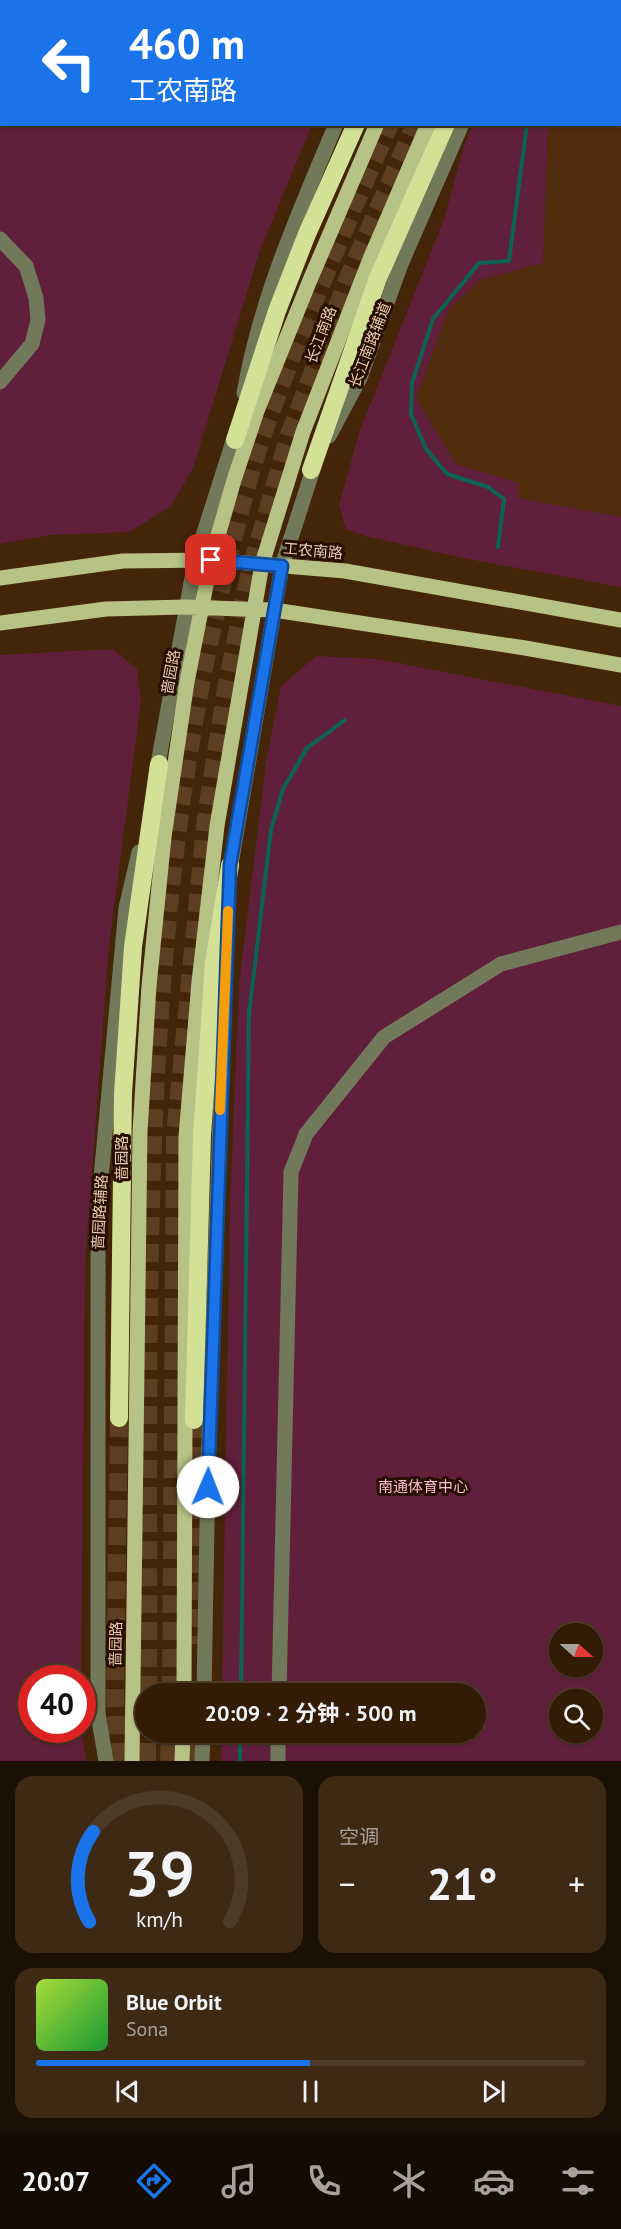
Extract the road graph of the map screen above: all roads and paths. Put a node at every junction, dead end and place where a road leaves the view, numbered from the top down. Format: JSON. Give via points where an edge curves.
{"nodes":[{"id":1,"x":335,"y":126,"type":"edge"},
{"id":2,"x":355,"y":126,"type":"edge"},
{"id":3,"x":376,"y":126,"type":"edge"},
{"id":4,"x":427,"y":126,"type":"edge"},
{"id":5,"x":445,"y":126,"type":"edge"},
{"id":6,"x":461,"y":126,"type":"edge"},
{"id":7,"x":0,"y":239,"type":"edge"},
{"id":8,"x":0,"y":382,"type":"edge"},
{"id":9,"x":235,"y":440,"type":"junction"},
{"id":10,"x":311,"y":470,"type":"junction"},
{"id":11,"x":211,"y":560,"type":"junction"},
{"id":12,"x":195,"y":561,"type":"junction"},
{"id":13,"x":262,"y":564,"type":"junction"},
{"id":14,"x":282,"y":566,"type":"junction"},
{"id":15,"x":0,"y":578,"type":"edge"},
{"id":16,"x":193,"y":608,"type":"junction"},
{"id":17,"x":274,"y":610,"type":"junction"},
{"id":18,"x":255,"y":611,"type":"junction"},
{"id":19,"x":621,"y":620,"type":"edge"},
{"id":20,"x":0,"y":623,"type":"edge"},
{"id":21,"x":621,"y":665,"type":"edge"},
{"id":22,"x":159,"y":764,"type":"junction"},
{"id":23,"x":230,"y":865,"type":"junction"},
{"id":24,"x":621,"y":932,"type":"edge"},
{"id":25,"x":119,"y":1418,"type":"tunnel mouth"},
{"id":26,"x":194,"y":1420,"type":"tunnel mouth"},
{"id":27,"x":184,"y":1683,"type":"edge"},
{"id":28,"x":204,"y":1683,"type":"edge"},
{"id":29,"x":279,"y":1683,"type":"edge"},
{"id":30,"x":183,"y":1743,"type":"edge"},
{"id":31,"x":203,"y":1743,"type":"edge"},
{"id":32,"x":278,"y":1743,"type":"edge"},
{"id":33,"x":106,"y":1761,"type":"edge"},
{"id":34,"x":132,"y":1761,"type":"edge"},
{"id":35,"x":182,"y":1761,"type":"edge"},
{"id":36,"x":202,"y":1761,"type":"edge"},
{"id":37,"x":278,"y":1761,"type":"edge"}],
"edges":[{"from":1,"to":9,"type":"street","via":[[278,262],[252,347]]},
{"from":2,"to":9,"type":"highway","via":[[277,312]]},
{"from":3,"to":11,"type":"main road","name":"长江南路","via":[[257,411]]},
{"from":4,"to":13,"type":"main road","name":"长江南路","via":[[303,432]]},
{"from":5,"to":10,"type":"highway","via":[[378,278]]},
{"from":6,"to":10,"type":"street","name":"长江南路辅道","via":[[401,264],[360,378]]},
{"from":7,"to":8,"type":"street","via":[[26,266],[38,320],[32,344]]},
{"from":9,"to":12,"type":"street"},
{"from":10,"to":14,"type":"street","name":"长江南路辅道"},
{"from":11,"to":12,"type":"main road","name":"工农南路"},
{"from":11,"to":13,"type":"main road","name":"工农南路"},
{"from":11,"to":16,"type":"main road","name":"啬园路"},
{"from":12,"to":15,"type":"main road","name":"工农南路","via":[[123,561]]},
{"from":12,"to":16,"type":"street","name":"啬园路辅路"},
{"from":13,"to":14,"type":"main road","name":"工农南路"},
{"from":13,"to":18,"type":"main road"},
{"from":14,"to":17,"type":"street"},
{"from":14,"to":19,"type":"main road","name":"工农南路","via":[[345,571]]},
{"from":16,"to":18,"type":"main road"},
{"from":16,"to":20,"type":"main road","via":[[106,609]]},
{"from":16,"to":22,"type":"street","name":"啬园路辅路"},
{"from":16,"to":34,"type":"main road","name":"啬园路","via":[[148,986],[140,1120]]},
{"from":17,"to":18,"type":"main road"},
{"from":17,"to":21,"type":"main road"},
{"from":17,"to":23,"type":"street"},
{"from":18,"to":27,"type":"main road","via":[[217,826],[186,1137]]},
{"from":22,"to":25,"type":"highway","via":[[134,948],[123,1094]]},
{"from":22,"to":33,"type":"street","name":"啬园路辅路","via":[[126,908],[98,1210],[98,1714]]},
{"from":23,"to":26,"type":"highway","via":[[214,963],[202,1136]]},
{"from":23,"to":28,"type":"street"},
{"from":24,"to":29,"type":"street","via":[[501,964],[384,1037],[306,1134],[291,1172]]},
{"from":30,"to":35,"type":"main road"},
{"from":31,"to":36,"type":"street"},
{"from":32,"to":37,"type":"street"}]}
